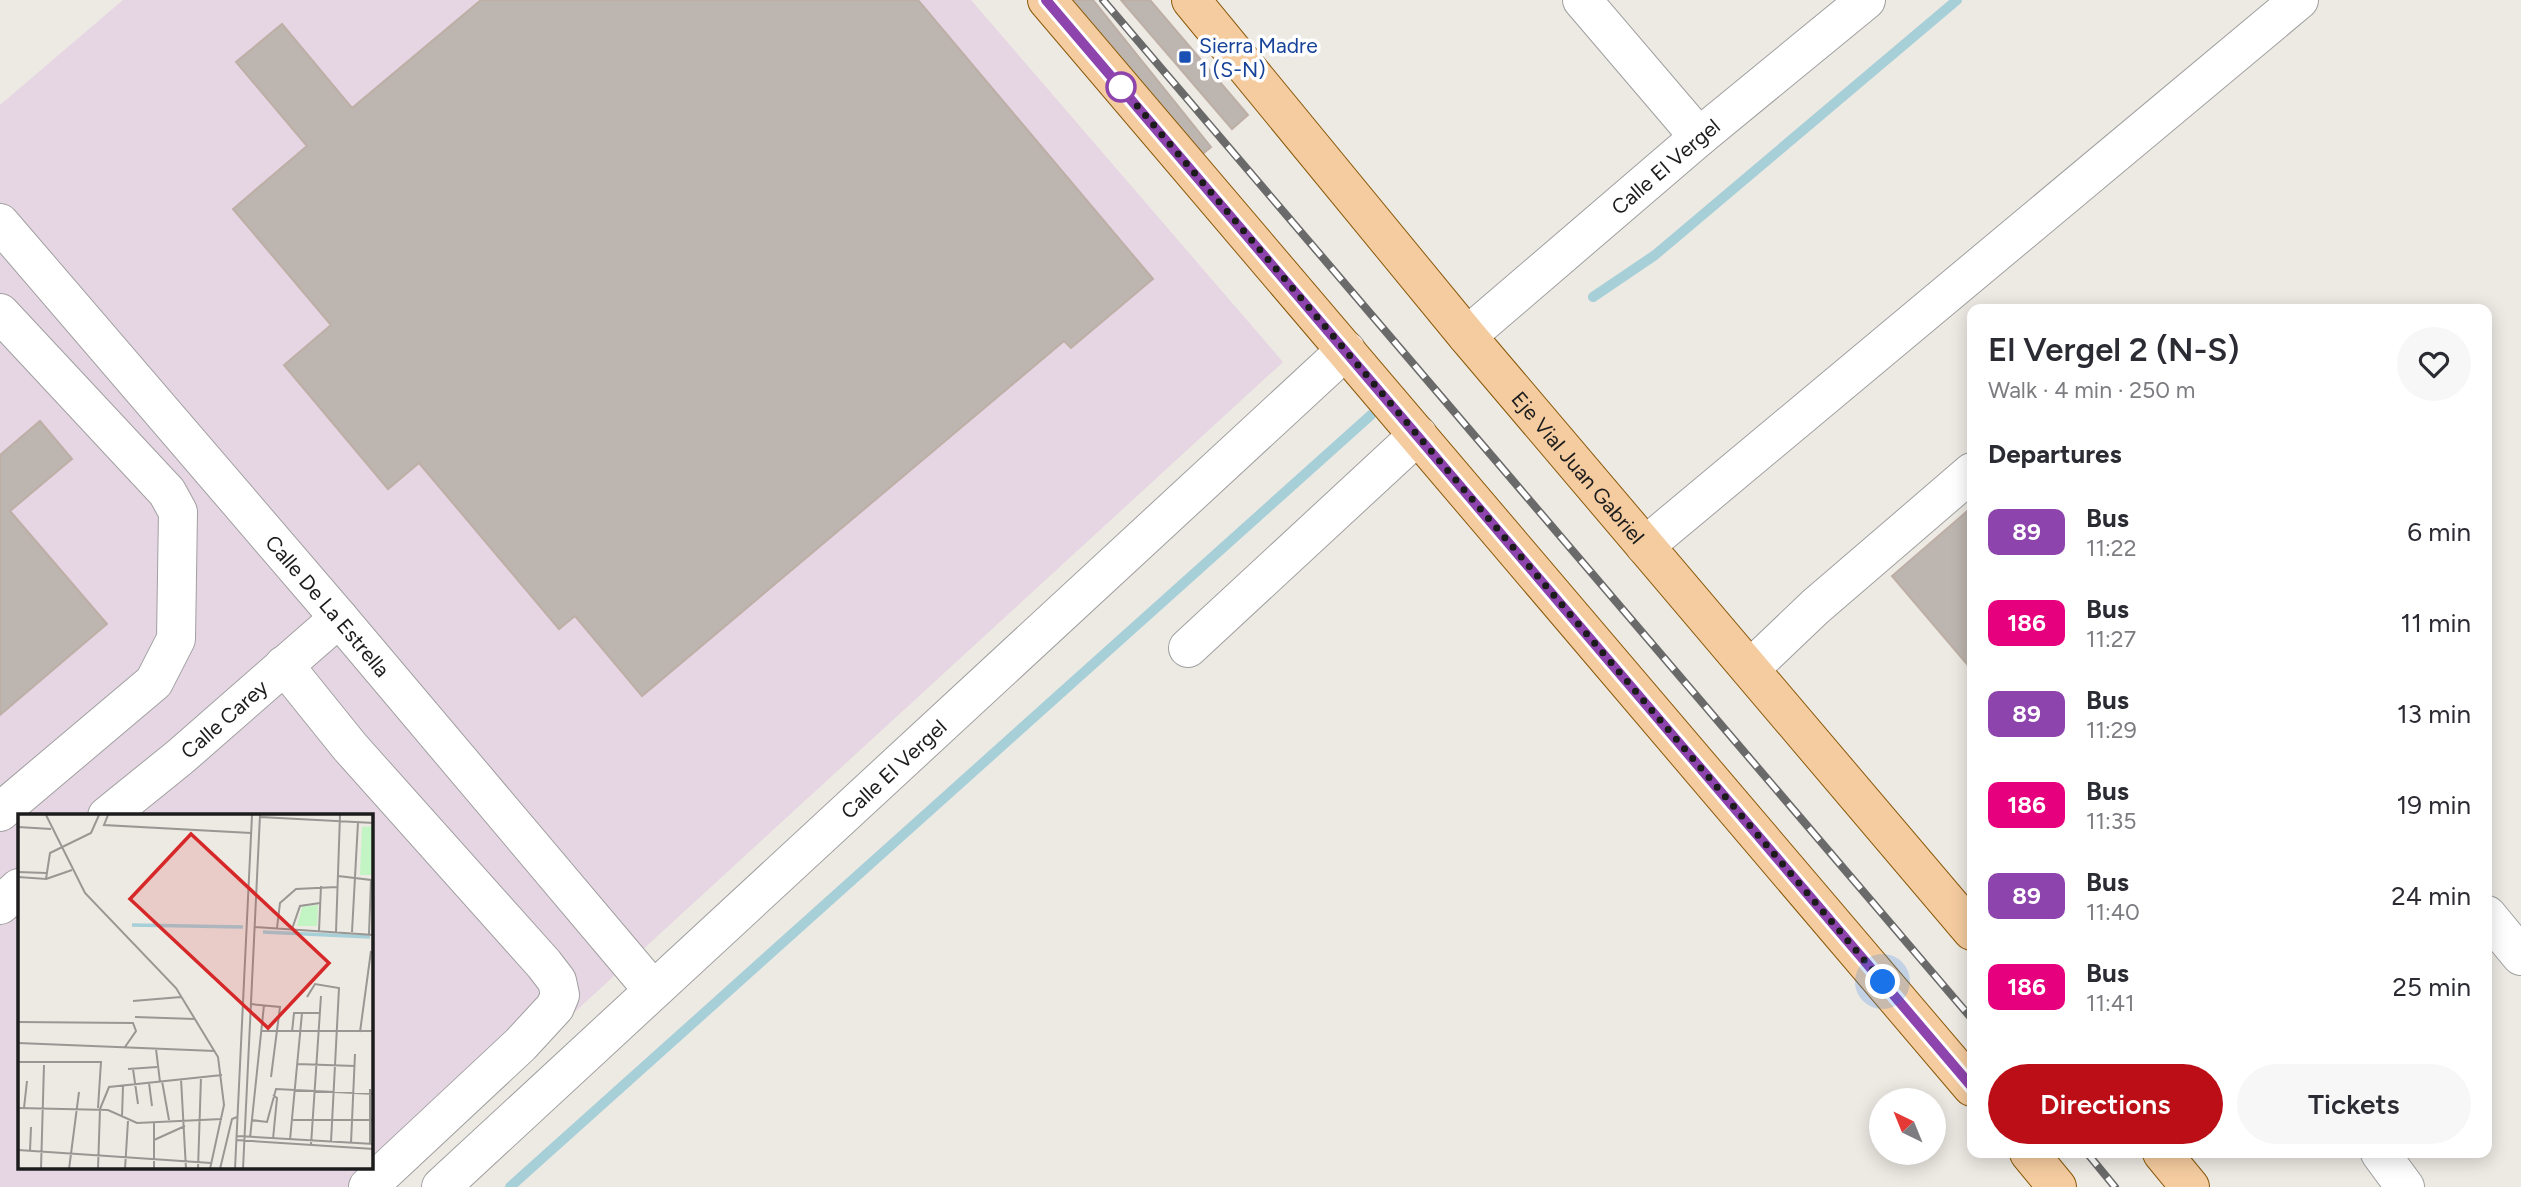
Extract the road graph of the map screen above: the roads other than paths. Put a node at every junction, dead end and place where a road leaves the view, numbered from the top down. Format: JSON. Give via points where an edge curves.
{"nodes":[{"id":1,"x":1046,"y":0,"type":"edge"},
{"id":2,"x":1191,"y":0,"type":"edge"},
{"id":3,"x":1582,"y":0,"type":"edge"},
{"id":4,"x":2299,"y":0,"type":"edge"},
{"id":5,"x":1860,"y":2,"type":"edge"},
{"id":6,"x":1699,"y":137,"type":"junction"},
{"id":7,"x":0,"y":223,"type":"edge"},
{"id":8,"x":0,"y":313,"type":"edge"},
{"id":9,"x":1467,"y":335,"type":"junction"},
{"id":10,"x":1346,"y":350,"type":"junction"},
{"id":11,"x":1418,"y":435,"type":"junction"},
{"id":12,"x":1967,"y":476,"type":"edge"},
{"id":13,"x":1645,"y":546,"type":"junction"},
{"id":14,"x":339,"y":618,"type":"junction"},
{"id":15,"x":1188,"y":648,"type":"dead end"},
{"id":16,"x":284,"y":665,"type":"junction"},
{"id":17,"x":1751,"y":670,"type":"junction"},
{"id":18,"x":0,"y":812,"type":"edge"},
{"id":19,"x":109,"y":814,"type":"edge"},
{"id":20,"x":18,"y":889,"type":"edge"},
{"id":21,"x":0,"y":905,"type":"edge"},
{"id":22,"x":2492,"y":921,"type":"edge"},
{"id":23,"x":1967,"y":925,"type":"edge"},
{"id":24,"x":2521,"y":956,"type":"edge"},
{"id":25,"x":653,"y":990,"type":"junction"},
{"id":26,"x":1967,"y":1081,"type":"edge"},
{"id":27,"x":2033,"y":1158,"type":"edge"},
{"id":28,"x":2166,"y":1158,"type":"edge"},
{"id":29,"x":2384,"y":1158,"type":"edge"},
{"id":30,"x":368,"y":1187,"type":"edge"},
{"id":31,"x":441,"y":1187,"type":"edge"},
{"id":32,"x":2057,"y":1187,"type":"edge"},
{"id":33,"x":2190,"y":1187,"type":"edge"},
{"id":34,"x":2405,"y":1187,"type":"edge"}],
"edges":[{"from":1,"to":10,"type":"main road"},
{"from":2,"to":9,"type":"main road","name":"Eje Vial Juan Gabriel"},
{"from":3,"to":6,"type":"street"},
{"from":4,"to":13,"type":"street"},
{"from":5,"to":6,"type":"street","name":"Calle El Vergel"},
{"from":6,"to":9,"type":"street","name":"Calle El Vergel"},
{"from":7,"to":14,"type":"street","name":"Calle De La Estrella"},
{"from":8,"to":18,"type":"street","via":[[167,492],[178,512],[176,639],[154,682]]},
{"from":9,"to":13,"type":"main road","name":"Eje Vial Juan Gabriel"},
{"from":10,"to":11,"type":"main road"},
{"from":10,"to":25,"type":"street","name":"Calle El Vergel"},
{"from":11,"to":15,"type":"street"},
{"from":11,"to":26,"type":"main road"},
{"from":12,"to":17,"type":"street","via":[[1815,607]]},
{"from":13,"to":17,"type":"main road","name":"Eje Vial Juan Gabriel"},
{"from":14,"to":16,"type":"street","name":"Calle Carey"},
{"from":14,"to":25,"type":"street","name":"Calle De La Estrella"},
{"from":16,"to":19,"type":"street","name":"Calle Carey"},
{"from":16,"to":30,"type":"street","via":[[350,747],[544,964],[557,981],[560,995],[555,1007],[521,1044]]},
{"from":17,"to":23,"type":"main road","name":"Eje Vial Juan Gabriel"},
{"from":20,"to":21,"type":"street"},
{"from":22,"to":24,"type":"street"},
{"from":25,"to":31,"type":"street","name":"Calle El Vergel"},
{"from":27,"to":32,"type":"main road"},
{"from":28,"to":33,"type":"main road"},
{"from":29,"to":34,"type":"street"}]}
